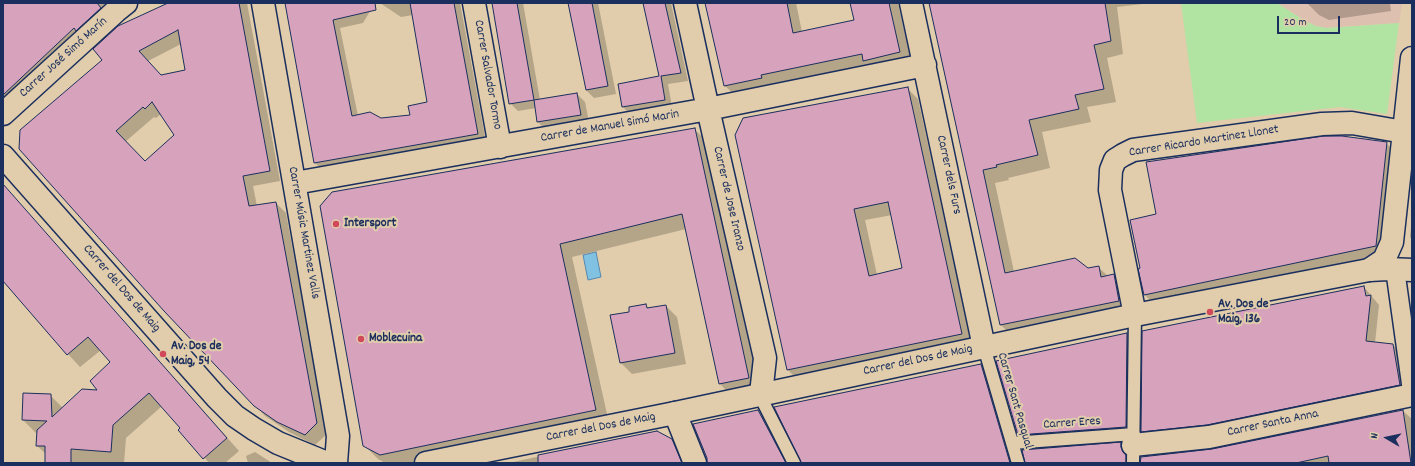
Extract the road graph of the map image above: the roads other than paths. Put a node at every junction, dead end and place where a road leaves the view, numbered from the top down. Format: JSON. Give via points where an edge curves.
{"nodes":[{"id":1,"x":126,"y":3,"type":"edge"},
{"id":2,"x":263,"y":3,"type":"edge"},
{"id":3,"x":474,"y":3,"type":"edge"},
{"id":4,"x":685,"y":3,"type":"edge"},
{"id":5,"x":911,"y":3,"type":"edge"},
{"id":6,"x":1412,"y":58,"type":"edge"},
{"id":7,"x":925,"y":65,"type":"junction"},
{"id":8,"x":708,"y":109,"type":"junction"},
{"id":9,"x":3,"y":114,"type":"edge"},
{"id":10,"x":1404,"y":132,"type":"junction"},
{"id":11,"x":500,"y":147,"type":"junction"},
{"id":12,"x":3,"y":156,"type":"edge"},
{"id":13,"x":295,"y":183,"type":"junction"},
{"id":14,"x":1392,"y":242,"type":"junction"},
{"id":15,"x":1369,"y":270,"type":"junction"},
{"id":16,"x":1405,"y":270,"type":"edge"},
{"id":17,"x":1135,"y":315,"type":"junction"},
{"id":18,"x":984,"y":347,"type":"junction"},
{"id":19,"x":1412,"y":391,"type":"edge"},
{"id":20,"x":761,"y":394,"type":"junction"},
{"id":21,"x":1412,"y":395,"type":"edge"},
{"id":22,"x":675,"y":413,"type":"junction"},
{"id":23,"x":1012,"y":443,"type":"junction"},
{"id":24,"x":1133,"y":447,"type":"edge"},
{"id":25,"x":327,"y":463,"type":"edge"},
{"id":26,"x":336,"y":463,"type":"edge"},
{"id":27,"x":426,"y":463,"type":"edge"},
{"id":28,"x":695,"y":463,"type":"edge"},
{"id":29,"x":794,"y":463,"type":"edge"},
{"id":30,"x":1018,"y":463,"type":"edge"}],
"edges":[{"from":1,"to":9,"type":"street","name":"Carrer José Simó Marín"},
{"from":2,"to":13,"type":"street","name":"Carrer Músic Martinez Valls"},
{"from":3,"to":11,"type":"street","name":"Carrer Salvador Tormo"},
{"from":4,"to":8,"type":"street","name":"Carrer de Jose Iranzo"},
{"from":5,"to":7,"type":"street","name":"Carrer dels Furs"},
{"from":6,"to":10,"type":"street"},
{"from":7,"to":8,"type":"street","name":"Carrer de Manuel Simó Marin"},
{"from":7,"to":18,"type":"street","name":"Carrer dels Furs"},
{"from":8,"to":11,"type":"street","name":"Carrer de Manuel Simó Marin"},
{"from":8,"to":20,"type":"street","name":"Carrer de Jose Iranzo","via":[[765,358]]},
{"from":10,"to":14,"type":"street"},
{"from":10,"to":17,"type":"street","name":"Carrer Ricardo Martinez Llonet","via":[[1352,123],[1336,123],[1133,150],[1123,154],[1115,160],[1111,170],[1110,190]]},
{"from":11,"to":13,"type":"street","name":"Carrer de Manuel Simó Marin"},
{"from":12,"to":25,"type":"street","name":"Carrer del Dos de Maig","via":[[235,416],[278,443]]},
{"from":13,"to":26,"type":"street","name":"Carrer Músic Martinez Valls","via":[[338,436]]},
{"from":14,"to":15,"type":"street","via":[[1384,260]]},
{"from":14,"to":16,"type":"street","via":[[1396,259]]},
{"from":15,"to":16,"type":"street","name":"Carrer del Dos de Maig"},
{"from":15,"to":17,"type":"street","name":"Carrer del Dos de Maig"},
{"from":16,"to":19,"type":"street"},
{"from":17,"to":18,"type":"street","name":"Carrer del Dos de Maig"},
{"from":17,"to":24,"type":"lane"},
{"from":18,"to":20,"type":"street","name":"Carrer del Dos de Maig"},
{"from":18,"to":23,"type":"lane","name":"Carrer Sant Pasqual"},
{"from":20,"to":22,"type":"street","name":"Carrer del Dos de Maig"},
{"from":20,"to":29,"type":"lane"},
{"from":21,"to":24,"type":"street","name":"Carrer Santa Anna","via":[[1209,437]]},
{"from":22,"to":27,"type":"street","name":"Carrer del Dos de Maig"},
{"from":22,"to":28,"type":"street"},
{"from":23,"to":24,"type":"lane","name":"Carrer Eres"},
{"from":23,"to":30,"type":"lane","name":"Carrer Sant Pasqual"}]}
